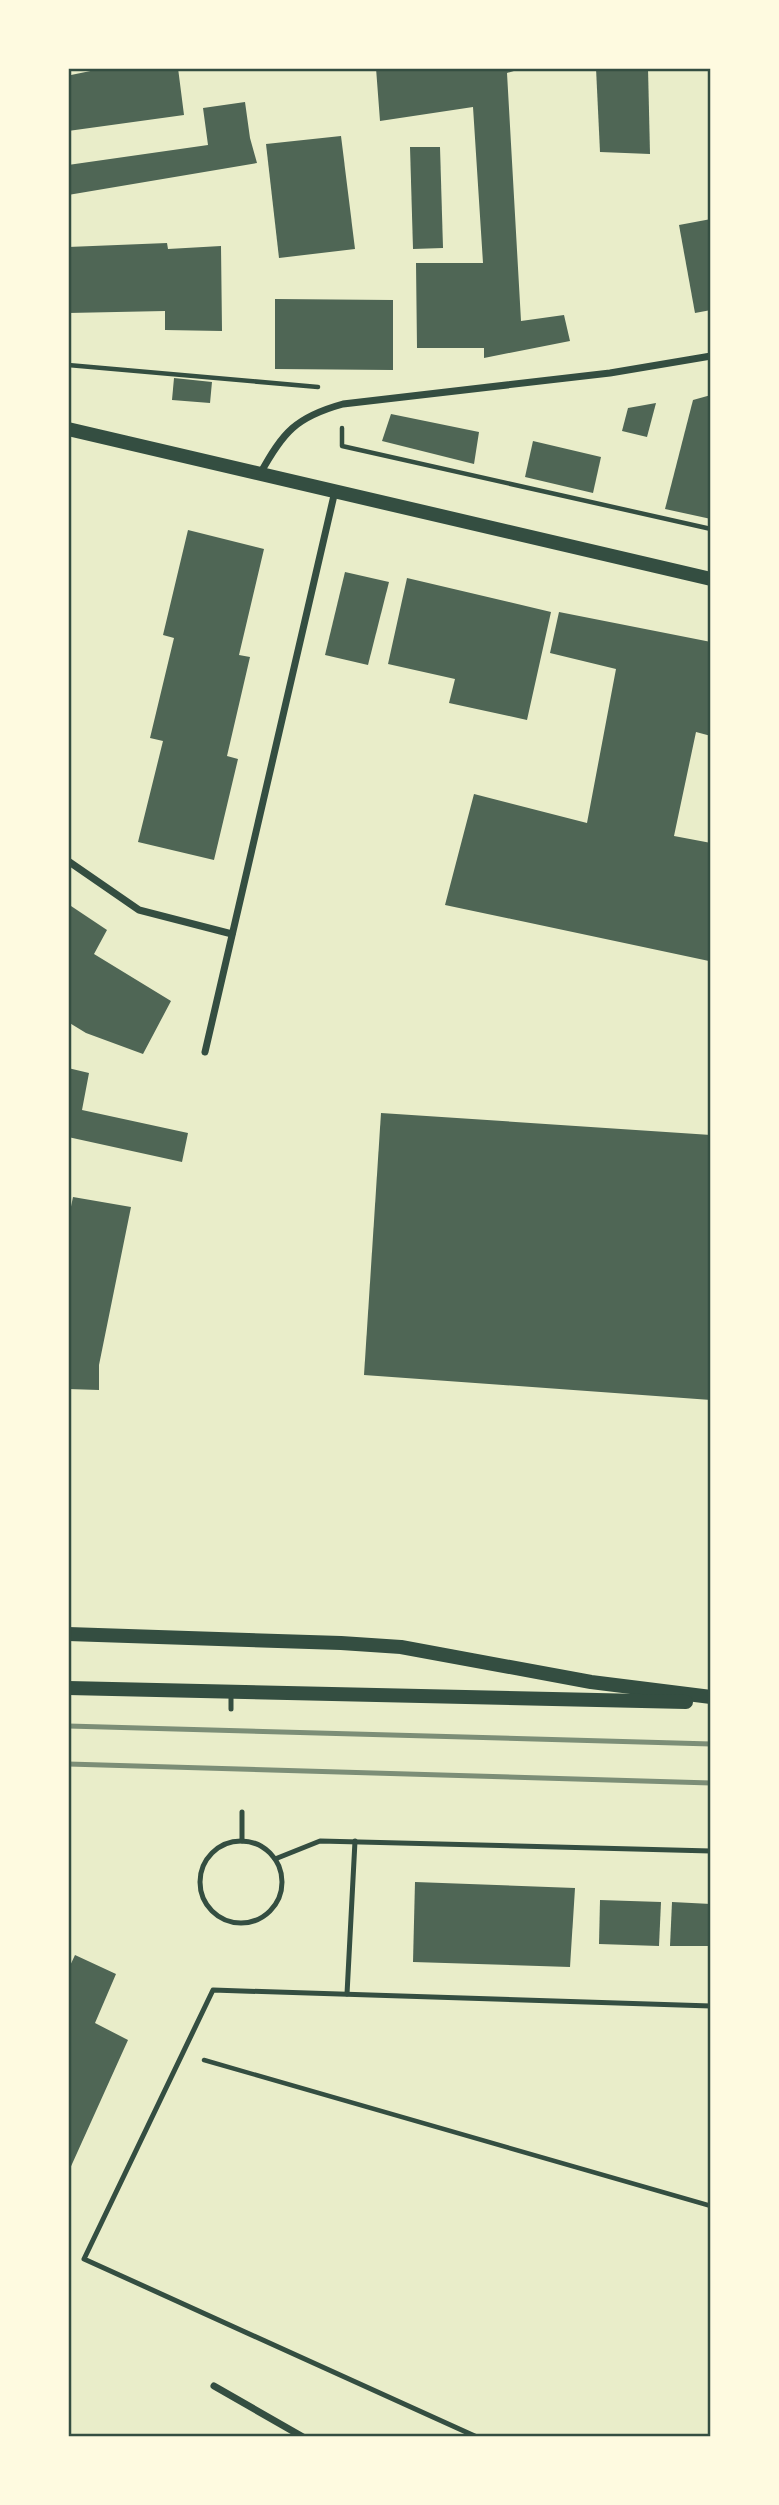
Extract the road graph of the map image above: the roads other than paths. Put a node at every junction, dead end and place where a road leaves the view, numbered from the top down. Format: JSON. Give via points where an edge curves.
{"nodes":[{"id":1,"x":711,"y":356,"type":"edge"},
{"id":2,"x":68,"y":429,"type":"edge"},
{"id":3,"x":260,"y":474,"type":"junction"},
{"id":4,"x":335,"y":491,"type":"junction"},
{"id":5,"x":711,"y":579,"type":"edge"},
{"id":6,"x":68,"y":861,"type":"edge"},
{"id":7,"x":232,"y":934,"type":"junction"},
{"id":8,"x":205,"y":1052,"type":"dead end"},
{"id":9,"x":68,"y":1634,"type":"edge"},
{"id":10,"x":68,"y":1688,"type":"edge"},
{"id":11,"x":231,"y":1693,"type":"junction"},
{"id":12,"x":711,"y":1697,"type":"edge"},
{"id":13,"x":711,"y":1702,"type":"edge"},
{"id":14,"x":231,"y":1709,"type":"dead end"},
{"id":15,"x":243,"y":1812,"type":"dead end"},
{"id":16,"x":242,"y":1841,"type":"junction"},
{"id":17,"x":355,"y":1841,"type":"junction"},
{"id":18,"x":711,"y":1851,"type":"edge"},
{"id":19,"x":275,"y":1859,"type":"junction"},
{"id":20,"x":347,"y":1994,"type":"junction"},
{"id":21,"x":711,"y":2006,"type":"edge"},
{"id":22,"x":214,"y":2386,"type":"dead end"},
{"id":23,"x":303,"y":2437,"type":"edge"},
{"id":24,"x":477,"y":2437,"type":"edge"}],
"edges":[{"from":1,"to":3,"type":"street","via":[[610,373],[343,404],[297,423],[275,446]]},
{"from":2,"to":3,"type":"main road"},
{"from":3,"to":4,"type":"main road"},
{"from":4,"to":5,"type":"main road"},
{"from":4,"to":7,"type":"street"},
{"from":6,"to":7,"type":"street","via":[[139,910]]},
{"from":7,"to":8,"type":"street"},
{"from":9,"to":12,"type":"main road","via":[[401,1647],[591,1682]]},
{"from":10,"to":11,"type":"main road"},
{"from":11,"to":13,"type":"main road"},
{"from":11,"to":14,"type":"lane"},
{"from":15,"to":16,"type":"lane"},
{"from":16,"to":19,"type":"lane","via":[[267,1849]]},
{"from":16,"to":19,"type":"lane","via":[[218,1848],[202,1869],[202,1896],[221,1918],[248,1922],[273,1908],[282,1884]]},
{"from":17,"to":18,"type":"lane"},
{"from":17,"to":19,"type":"lane","via":[[320,1841]]},
{"from":17,"to":20,"type":"lane"},
{"from":20,"to":21,"type":"lane"},
{"from":20,"to":24,"type":"lane","via":[[213,1990],[84,2259]]},
{"from":22,"to":23,"type":"street"}]}
